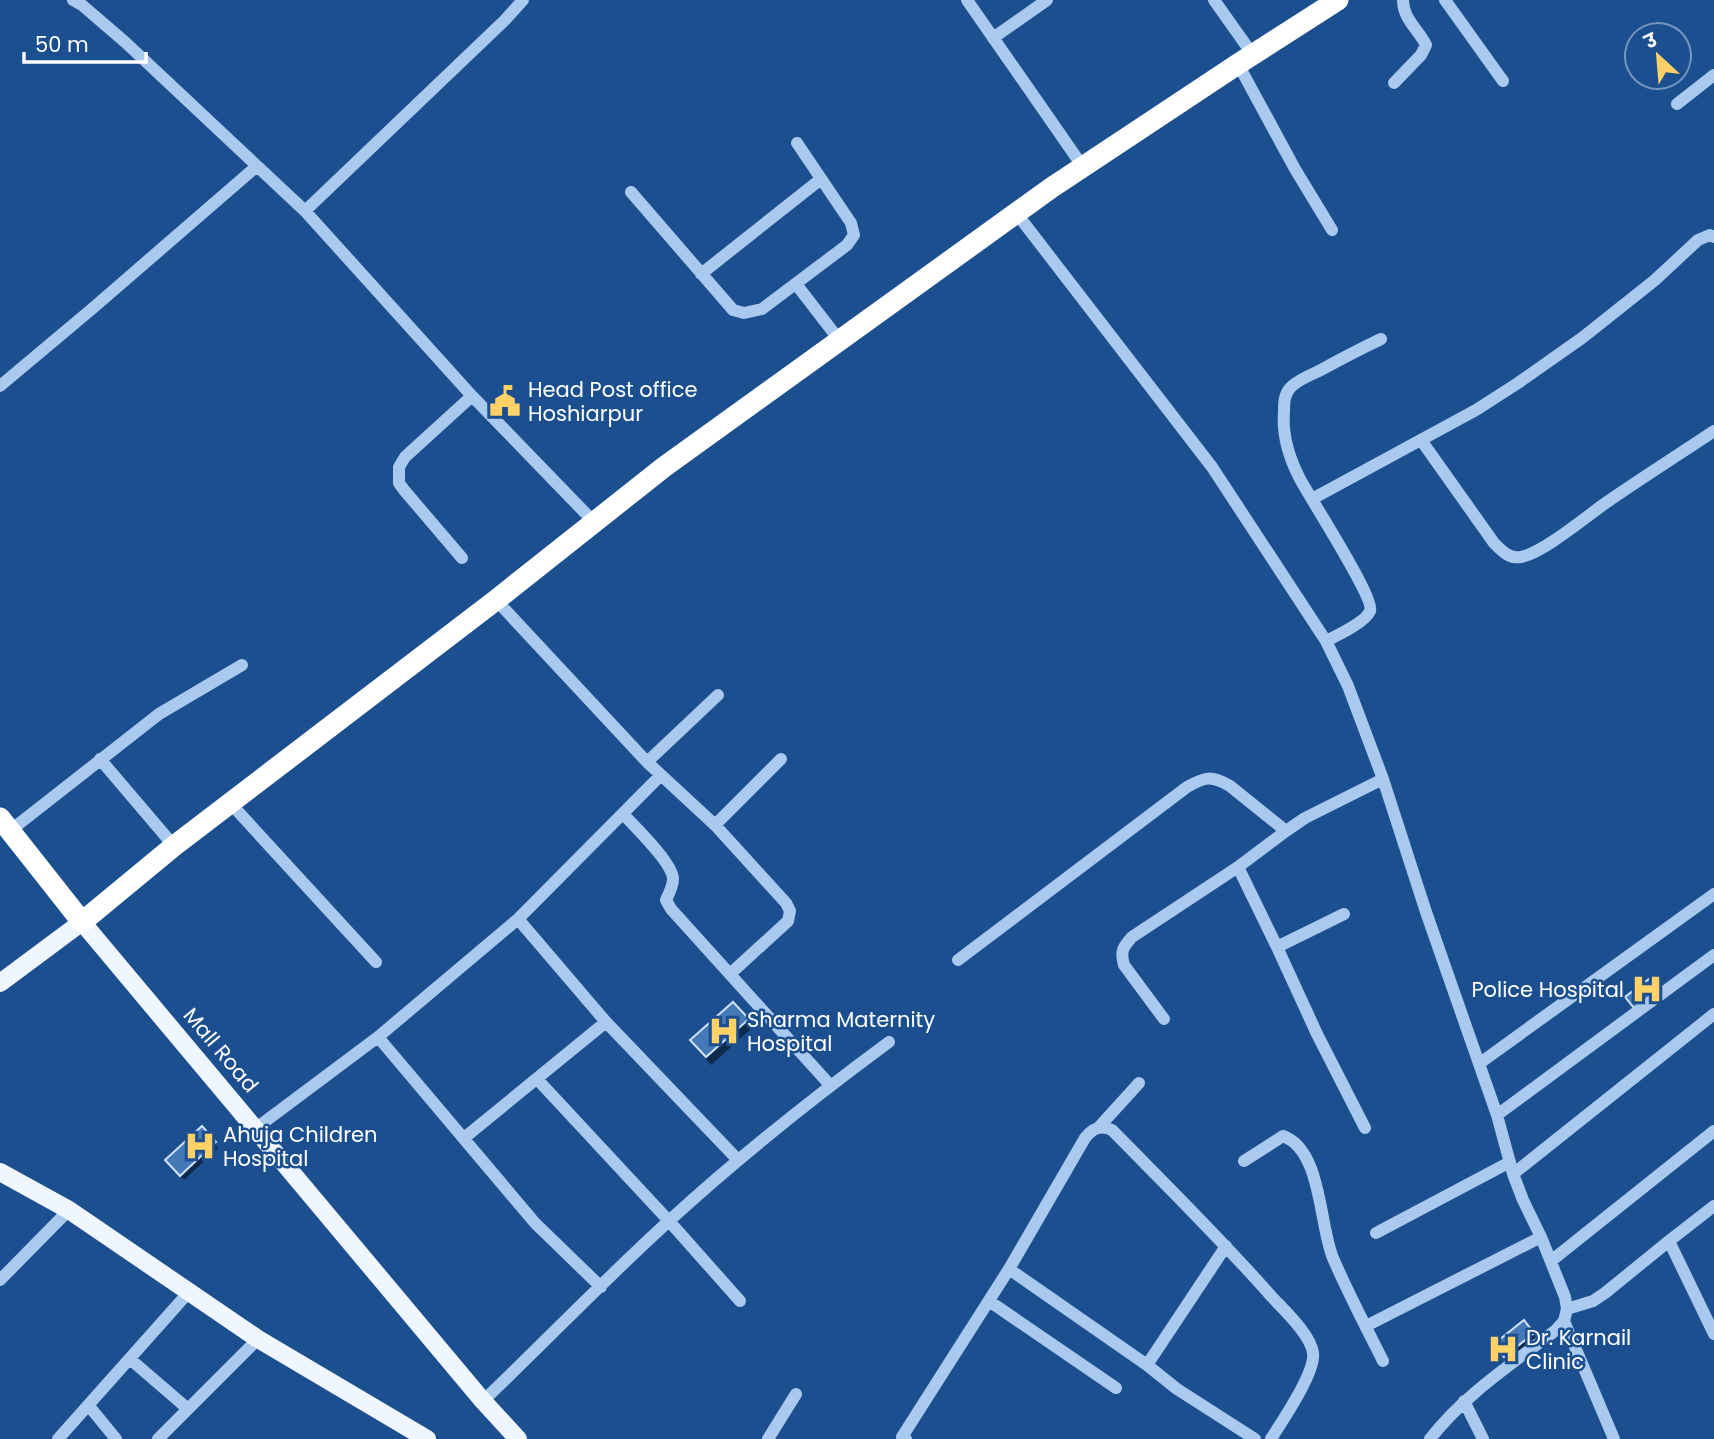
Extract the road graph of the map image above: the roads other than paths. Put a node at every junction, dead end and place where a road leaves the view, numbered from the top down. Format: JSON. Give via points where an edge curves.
{"nodes":[{"id":1,"x":74,"y":0,"type":"edge"},
{"id":2,"x":523,"y":0,"type":"edge"},
{"id":3,"x":967,"y":0,"type":"edge"},
{"id":4,"x":1048,"y":0,"type":"edge"},
{"id":5,"x":1214,"y":0,"type":"edge"},
{"id":6,"x":1338,"y":0,"type":"edge"},
{"id":7,"x":1403,"y":0,"type":"edge"},
{"id":8,"x":1445,"y":0,"type":"edge"},
{"id":9,"x":993,"y":38,"type":"junction"},
{"id":10,"x":1245,"y":60,"type":"junction"},
{"id":11,"x":1714,"y":75,"type":"edge"},
{"id":12,"x":1503,"y":80,"type":"dead end"},
{"id":13,"x":1394,"y":83,"type":"dead end"},
{"id":14,"x":1677,"y":104,"type":"dead end"},
{"id":15,"x":797,"y":143,"type":"dead end"},
{"id":16,"x":257,"y":166,"type":"junction"},
{"id":17,"x":1083,"y":167,"type":"junction"},
{"id":18,"x":821,"y":179,"type":"junction"},
{"id":19,"x":631,"y":192,"type":"dead end"},
{"id":20,"x":306,"y":211,"type":"junction"},
{"id":21,"x":1017,"y":214,"type":"junction"},
{"id":22,"x":1332,"y":230,"type":"dead end"},
{"id":23,"x":1714,"y":237,"type":"edge"},
{"id":24,"x":701,"y":274,"type":"junction"},
{"id":25,"x":796,"y":284,"type":"junction"},
{"id":26,"x":1381,"y":339,"type":"dead end"},
{"id":27,"x":840,"y":341,"type":"junction"},
{"id":28,"x":0,"y":386,"type":"edge"},
{"id":29,"x":472,"y":396,"type":"junction"},
{"id":30,"x":1714,"y":431,"type":"edge"},
{"id":31,"x":1421,"y":440,"type":"junction"},
{"id":32,"x":1312,"y":499,"type":"junction"},
{"id":33,"x":594,"y":522,"type":"junction"},
{"id":34,"x":462,"y":558,"type":"dead end"},
{"id":35,"x":496,"y":600,"type":"junction"},
{"id":36,"x":1326,"y":641,"type":"junction"},
{"id":37,"x":242,"y":665,"type":"dead end"},
{"id":38,"x":718,"y":695,"type":"dead end"},
{"id":39,"x":100,"y":759,"type":"junction"},
{"id":40,"x":781,"y":759,"type":"dead end"},
{"id":41,"x":647,"y":762,"type":"junction"},
{"id":42,"x":661,"y":775,"type":"junction"},
{"id":43,"x":1383,"y":779,"type":"junction"},
{"id":44,"x":231,"y":804,"type":"junction"},
{"id":45,"x":623,"y":814,"type":"junction"},
{"id":46,"x":5,"y":824,"type":"edge"},
{"id":47,"x":715,"y":825,"type":"junction"},
{"id":48,"x":1286,"y":831,"type":"junction"},
{"id":49,"x":174,"y":846,"type":"junction"},
{"id":50,"x":1238,"y":867,"type":"junction"},
{"id":51,"x":1712,"y":899,"type":"edge"},
{"id":52,"x":1344,"y":914,"type":"dead end"},
{"id":53,"x":518,"y":919,"type":"junction"},
{"id":54,"x":82,"y":922,"type":"junction"},
{"id":55,"x":1277,"y":947,"type":"junction"},
{"id":56,"x":1714,"y":955,"type":"edge"},
{"id":57,"x":958,"y":960,"type":"dead end"},
{"id":58,"x":376,"y":962,"type":"dead end"},
{"id":59,"x":730,"y":974,"type":"junction"},
{"id":60,"x":0,"y":983,"type":"edge"},
{"id":61,"x":1714,"y":1014,"type":"edge"},
{"id":62,"x":1164,"y":1019,"type":"dead end"},
{"id":63,"x":606,"y":1022,"type":"junction"},
{"id":64,"x":378,"y":1037,"type":"junction"},
{"id":65,"x":888,"y":1042,"type":"dead end"},
{"id":66,"x":1479,"y":1063,"type":"junction"},
{"id":67,"x":537,"y":1079,"type":"junction"},
{"id":68,"x":1139,"y":1083,"type":"dead end"},
{"id":69,"x":830,"y":1085,"type":"junction"},
{"id":70,"x":1497,"y":1115,"type":"junction"},
{"id":71,"x":1099,"y":1127,"type":"junction"},
{"id":72,"x":1365,"y":1128,"type":"dead end"},
{"id":73,"x":255,"y":1129,"type":"junction"},
{"id":74,"x":1714,"y":1131,"type":"edge"},
{"id":75,"x":464,"y":1138,"type":"junction"},
{"id":76,"x":738,"y":1160,"type":"junction"},
{"id":77,"x":1244,"y":1161,"type":"dead end"},
{"id":78,"x":1511,"y":1168,"type":"junction"},
{"id":79,"x":0,"y":1171,"type":"edge"},
{"id":80,"x":1714,"y":1206,"type":"edge"},
{"id":81,"x":69,"y":1210,"type":"junction"},
{"id":82,"x":669,"y":1221,"type":"junction"},
{"id":83,"x":1376,"y":1233,"type":"dead end"},
{"id":84,"x":1541,"y":1237,"type":"junction"},
{"id":85,"x":1669,"y":1241,"type":"junction"},
{"id":86,"x":1226,"y":1246,"type":"junction"},
{"id":87,"x":1551,"y":1261,"type":"junction"},
{"id":88,"x":1009,"y":1269,"type":"junction"},
{"id":89,"x":0,"y":1280,"type":"edge"},
{"id":90,"x":601,"y":1287,"type":"junction"},
{"id":91,"x":188,"y":1293,"type":"junction"},
{"id":92,"x":740,"y":1301,"type":"dead end"},
{"id":93,"x":989,"y":1301,"type":"junction"},
{"id":94,"x":1565,"y":1315,"type":"junction"},
{"id":95,"x":1366,"y":1326,"type":"junction"},
{"id":96,"x":1714,"y":1334,"type":"edge"},
{"id":97,"x":258,"y":1339,"type":"junction"},
{"id":98,"x":130,"y":1359,"type":"junction"},
{"id":99,"x":1383,"y":1361,"type":"dead end"},
{"id":100,"x":1147,"y":1365,"type":"junction"},
{"id":101,"x":1116,"y":1388,"type":"dead end"},
{"id":102,"x":796,"y":1394,"type":"dead end"},
{"id":103,"x":483,"y":1401,"type":"junction"},
{"id":104,"x":1464,"y":1401,"type":"junction"},
{"id":105,"x":89,"y":1406,"type":"junction"},
{"id":106,"x":188,"y":1409,"type":"junction"},
{"id":107,"x":771,"y":1438,"type":"edge"},
{"id":108,"x":903,"y":1438,"type":"edge"},
{"id":109,"x":58,"y":1439,"type":"edge"},
{"id":110,"x":117,"y":1439,"type":"edge"},
{"id":111,"x":159,"y":1439,"type":"edge"},
{"id":112,"x":428,"y":1439,"type":"edge"},
{"id":113,"x":518,"y":1439,"type":"edge"},
{"id":114,"x":1255,"y":1439,"type":"edge"},
{"id":115,"x":1271,"y":1439,"type":"edge"},
{"id":116,"x":1430,"y":1439,"type":"edge"},
{"id":117,"x":1483,"y":1439,"type":"edge"},
{"id":118,"x":1614,"y":1439,"type":"edge"}],
"edges":[{"from":1,"to":16,"type":"street"},
{"from":2,"to":20,"type":"street"},
{"from":3,"to":9,"type":"street"},
{"from":4,"to":9,"type":"street"},
{"from":5,"to":10,"type":"street"},
{"from":6,"to":10,"type":"highway"},
{"from":7,"to":13,"type":"street","via":[[1407,18],[1426,45]]},
{"from":8,"to":12,"type":"street"},
{"from":9,"to":17,"type":"street"},
{"from":10,"to":17,"type":"highway"},
{"from":10,"to":22,"type":"street","via":[[1295,169]]},
{"from":11,"to":14,"type":"street"},
{"from":15,"to":18,"type":"street"},
{"from":16,"to":20,"type":"street"},
{"from":16,"to":28,"type":"street"},
{"from":17,"to":21,"type":"highway"},
{"from":18,"to":24,"type":"street"},
{"from":18,"to":25,"type":"street","via":[[851,223],[854,235]]},
{"from":19,"to":24,"type":"street"},
{"from":20,"to":29,"type":"street"},
{"from":21,"to":27,"type":"highway"},
{"from":21,"to":36,"type":"street","via":[[1212,467]]},
{"from":23,"to":31,"type":"street","via":[[1698,240],[1645,288],[1518,383]]},
{"from":24,"to":25,"type":"street","via":[[733,310],[744,313],[762,309]]},
{"from":25,"to":27,"type":"street"},
{"from":26,"to":32,"type":"street","via":[[1306,377],[1291,387],[1285,398],[1288,449]]},
{"from":27,"to":33,"type":"highway"},
{"from":29,"to":33,"type":"street"},
{"from":29,"to":34,"type":"street","via":[[405,457],[398,476],[404,490]]},
{"from":30,"to":31,"type":"street","via":[[1521,557],[1510,556],[1494,543]]},
{"from":31,"to":32,"type":"street"},
{"from":32,"to":36,"type":"street","via":[[1370,605],[1366,617]]},
{"from":33,"to":35,"type":"highway"},
{"from":35,"to":41,"type":"street"},
{"from":35,"to":44,"type":"highway"},
{"from":36,"to":43,"type":"street"},
{"from":37,"to":39,"type":"street","via":[[159,714]]},
{"from":38,"to":41,"type":"street"},
{"from":39,"to":46,"type":"street"},
{"from":39,"to":49,"type":"street"},
{"from":40,"to":47,"type":"street"},
{"from":41,"to":42,"type":"street"},
{"from":42,"to":45,"type":"street"},
{"from":42,"to":47,"type":"street"},
{"from":43,"to":48,"type":"street"},
{"from":43,"to":66,"type":"street"},
{"from":44,"to":49,"type":"highway"},
{"from":44,"to":58,"type":"street"},
{"from":45,"to":53,"type":"street"},
{"from":45,"to":59,"type":"street","via":[[671,869],[673,879],[666,900],[671,909]]},
{"from":46,"to":54,"type":"highway","name":"Mall Road"},
{"from":47,"to":59,"type":"street","via":[[790,911],[788,921]]},
{"from":48,"to":50,"type":"street"},
{"from":48,"to":57,"type":"street","via":[[1220,780],[1199,780]]},
{"from":49,"to":54,"type":"highway"},
{"from":50,"to":55,"type":"street"},
{"from":50,"to":62,"type":"street","via":[[1125,946],[1121,955],[1124,965]]},
{"from":51,"to":66,"type":"street"},
{"from":52,"to":55,"type":"street"},
{"from":53,"to":63,"type":"street"},
{"from":53,"to":64,"type":"street"},
{"from":54,"to":60,"type":"main road"},
{"from":54,"to":73,"type":"main road","name":"Mall Road"},
{"from":55,"to":72,"type":"street"},
{"from":56,"to":70,"type":"street"},
{"from":59,"to":69,"type":"street"},
{"from":61,"to":78,"type":"street"},
{"from":63,"to":67,"type":"street"},
{"from":63,"to":76,"type":"street"},
{"from":64,"to":73,"type":"street"},
{"from":64,"to":75,"type":"street"},
{"from":65,"to":69,"type":"street"},
{"from":66,"to":70,"type":"street"},
{"from":67,"to":75,"type":"street"},
{"from":67,"to":82,"type":"street"},
{"from":68,"to":71,"type":"street"},
{"from":69,"to":76,"type":"street"},
{"from":70,"to":78,"type":"street"},
{"from":71,"to":86,"type":"street","via":[[1112,1129]]},
{"from":71,"to":88,"type":"street","via":[[1085,1138]]},
{"from":73,"to":103,"type":"main road","name":"Mall Road"},
{"from":74,"to":87,"type":"street"},
{"from":75,"to":90,"type":"street","via":[[535,1223]]},
{"from":76,"to":82,"type":"street"},
{"from":77,"to":95,"type":"street","via":[[1283,1136],[1298,1146],[1315,1180],[1332,1255]]},
{"from":78,"to":83,"type":"street"},
{"from":78,"to":84,"type":"street"},
{"from":79,"to":81,"type":"main road"},
{"from":80,"to":85,"type":"street"},
{"from":81,"to":89,"type":"street"},
{"from":81,"to":91,"type":"main road"},
{"from":82,"to":90,"type":"street"},
{"from":82,"to":92,"type":"street"},
{"from":84,"to":87,"type":"street"},
{"from":84,"to":95,"type":"street"},
{"from":85,"to":94,"type":"street","via":[[1605,1293]]},
{"from":85,"to":96,"type":"street"},
{"from":86,"to":100,"type":"street"},
{"from":86,"to":115,"type":"street","via":[[1299,1328],[1313,1353],[1312,1367]]},
{"from":87,"to":94,"type":"street","via":[[1565,1297]]},
{"from":88,"to":93,"type":"street"},
{"from":88,"to":100,"type":"street"},
{"from":90,"to":103,"type":"street"},
{"from":91,"to":97,"type":"main road"},
{"from":91,"to":98,"type":"street"},
{"from":93,"to":101,"type":"street"},
{"from":93,"to":108,"type":"street"},
{"from":94,"to":104,"type":"street","via":[[1556,1331]]},
{"from":94,"to":118,"type":"street"},
{"from":95,"to":99,"type":"street"},
{"from":97,"to":106,"type":"street"},
{"from":97,"to":112,"type":"main road"},
{"from":98,"to":105,"type":"street"},
{"from":98,"to":106,"type":"street"},
{"from":100,"to":114,"type":"street"},
{"from":102,"to":107,"type":"street"},
{"from":103,"to":113,"type":"main road","name":"Mall Road"},
{"from":104,"to":116,"type":"street"},
{"from":104,"to":117,"type":"street"},
{"from":105,"to":109,"type":"street"},
{"from":105,"to":110,"type":"street"},
{"from":106,"to":111,"type":"street"}]}
